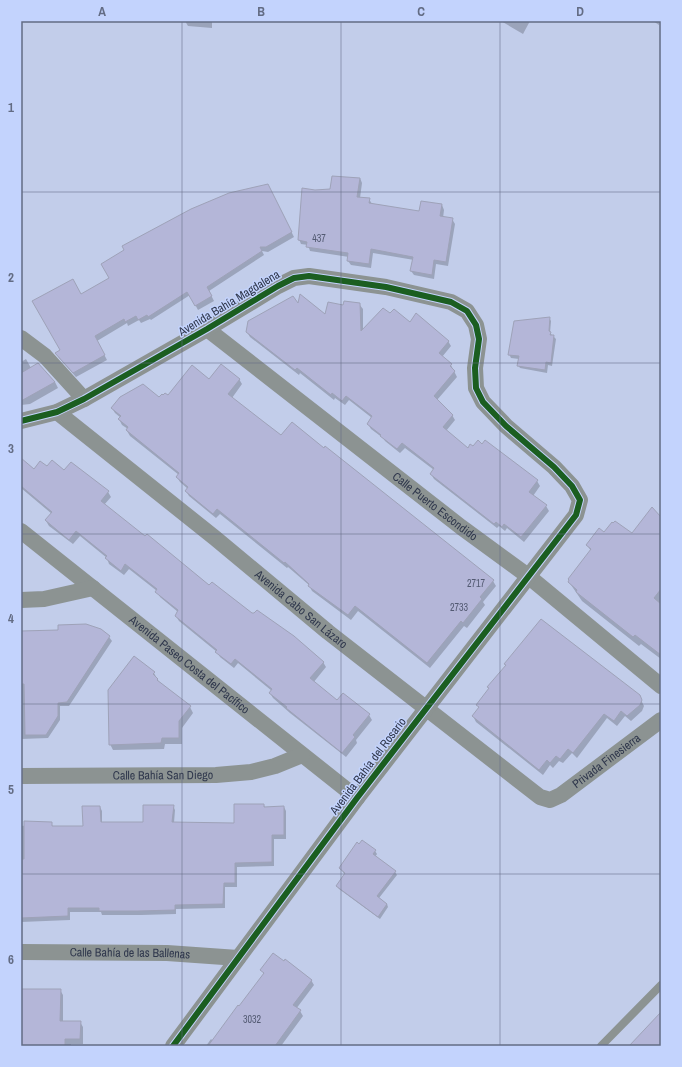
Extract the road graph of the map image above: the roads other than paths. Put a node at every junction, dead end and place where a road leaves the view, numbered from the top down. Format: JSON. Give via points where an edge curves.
{"nodes":[{"id":1,"x":207,"y":329,"type":"junction"},
{"id":2,"x":21,"y":338,"type":"edge"},
{"id":3,"x":84,"y":399,"type":"junction"},
{"id":4,"x":58,"y":412,"type":"junction"},
{"id":5,"x":21,"y":421,"type":"edge"},
{"id":6,"x":580,"y":500,"type":"joint"},
{"id":7,"x":21,"y":531,"type":"edge"},
{"id":8,"x":528,"y":576,"type":"junction"},
{"id":9,"x":93,"y":588,"type":"junction"},
{"id":10,"x":21,"y":600,"type":"edge"},
{"id":11,"x":661,"y":686,"type":"edge"},
{"id":12,"x":426,"y":709,"type":"junction"},
{"id":13,"x":661,"y":720,"type":"edge"},
{"id":14,"x":302,"y":755,"type":"junction"},
{"id":15,"x":21,"y":776,"type":"edge"},
{"id":16,"x":357,"y":798,"type":"junction"},
{"id":17,"x":550,"y":800,"type":"joint"},
{"id":18,"x":21,"y":952,"type":"edge"},
{"id":19,"x":238,"y":958,"type":"junction"},
{"id":20,"x":661,"y":985,"type":"edge"},
{"id":21,"x":173,"y":1046,"type":"edge"},
{"id":22,"x":601,"y":1046,"type":"edge"}],
"edges":[{"from":1,"to":3,"type":"street","name":"Avenida Bahía Magdalena"},
{"from":1,"to":6,"type":"street","name":"Avenida Bahía Magdalena","via":[[278,286],[294,278],[309,276],[386,287],[451,302],[467,311],[476,325],[479,339],[475,368],[476,388],[483,402],[506,426],[554,467],[572,486]]},
{"from":1,"to":8,"type":"street","name":"Calle Puerto Escondido","via":[[461,527]]},
{"from":2,"to":3,"type":"street","via":[[45,356]]},
{"from":3,"to":4,"type":"street","name":"Avenida Bahía Magdalena"},
{"from":4,"to":5,"type":"street","name":"Avenida Bahía Magdalena"},
{"from":4,"to":12,"type":"street","name":"Avenida Cabo San Lázaro"},
{"from":6,"to":8,"type":"street","name":"Avenida Bahía del Rosario","via":[[576,514]]},
{"from":7,"to":9,"type":"street","name":"Avenida Paseo Costa del Pacífico"},
{"from":8,"to":11,"type":"street","name":"Calle Puerto Escondido"},
{"from":8,"to":12,"type":"street","name":"Avenida Bahía del Rosario"},
{"from":9,"to":10,"type":"street","via":[[44,599]]},
{"from":9,"to":14,"type":"street","name":"Avenida Paseo Costa del Pacífico"},
{"from":12,"to":16,"type":"street","name":"Avenida Bahía del Rosario"},
{"from":12,"to":17,"type":"street","name":"Avenida Cabo San Lázaro","via":[[540,797]]},
{"from":13,"to":17,"type":"street","name":"Privada Finesierra","via":[[561,795]]},
{"from":14,"to":15,"type":"street","name":"Calle Bahía San Diego","via":[[251,772]]},
{"from":14,"to":16,"type":"street","name":"Avenida Paseo Costa del Pacífico"},
{"from":16,"to":19,"type":"street","name":"Avenida Bahía del Rosario"},
{"from":18,"to":19,"type":"street","name":"Calle Bahía de las Ballenas","via":[[167,953]]},
{"from":19,"to":21,"type":"street","name":"Avenida Bahía del Rosario"},
{"from":20,"to":22,"type":"lane"}]}
